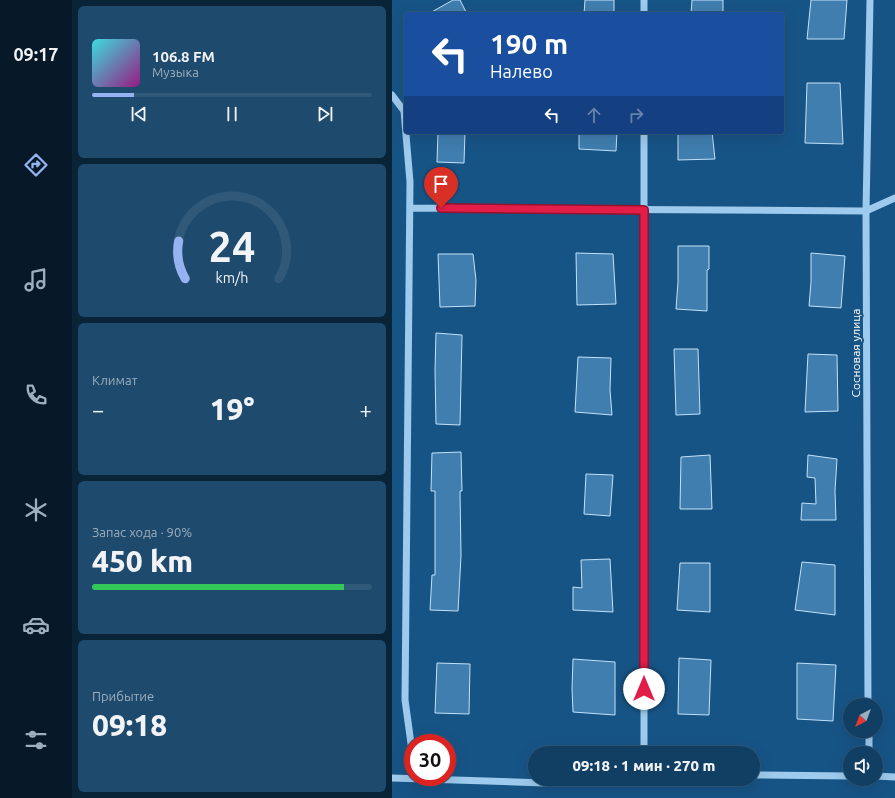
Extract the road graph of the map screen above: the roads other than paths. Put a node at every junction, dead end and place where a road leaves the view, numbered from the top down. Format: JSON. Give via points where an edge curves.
{"nodes":[{"id":1,"x":644,"y":0,"type":"edge"},
{"id":2,"x":870,"y":0,"type":"edge"},
{"id":3,"x":644,"y":12,"type":"edge"},
{"id":4,"x":392,"y":95,"type":"edge"},
{"id":5,"x":404,"y":111,"type":"edge"},
{"id":6,"x":406,"y":134,"type":"edge"},
{"id":7,"x":644,"y":134,"type":"edge"},
{"id":8,"x":895,"y":198,"type":"edge"},
{"id":9,"x":410,"y":208,"type":"junction"},
{"id":10,"x":644,"y":210,"type":"junction"},
{"id":11,"x":866,"y":211,"type":"junction"},
{"id":12,"x":868,"y":698,"type":"edge"},
{"id":13,"x":410,"y":734,"type":"edge"},
{"id":14,"x":644,"y":746,"type":"edge"},
{"id":15,"x":760,"y":775,"type":"edge"},
{"id":16,"x":843,"y":776,"type":"edge"},
{"id":17,"x":883,"y":776,"type":"edge"},
{"id":18,"x":895,"y":777,"type":"edge"},
{"id":19,"x":392,"y":778,"type":"edge"},
{"id":20,"x":404,"y":778,"type":"edge"},
{"id":21,"x":456,"y":780,"type":"edge"},
{"id":22,"x":528,"y":782,"type":"edge"}],
"edges":[{"from":1,"to":3,"type":"street"},
{"from":2,"to":11,"type":"street","name":"Сосновая улица"},
{"from":4,"to":5,"type":"street"},
{"from":6,"to":9,"type":"street"},
{"from":7,"to":10,"type":"street"},
{"from":8,"to":11,"type":"street"},
{"from":9,"to":10,"type":"street"},
{"from":9,"to":13,"type":"street","via":[[405,700]]},
{"from":10,"to":11,"type":"street"},
{"from":10,"to":14,"type":"street"},
{"from":11,"to":12,"type":"street","name":"Сосновая улица"},
{"from":15,"to":16,"type":"street"},
{"from":17,"to":18,"type":"street"},
{"from":19,"to":20,"type":"street"},
{"from":21,"to":22,"type":"street"}]}
